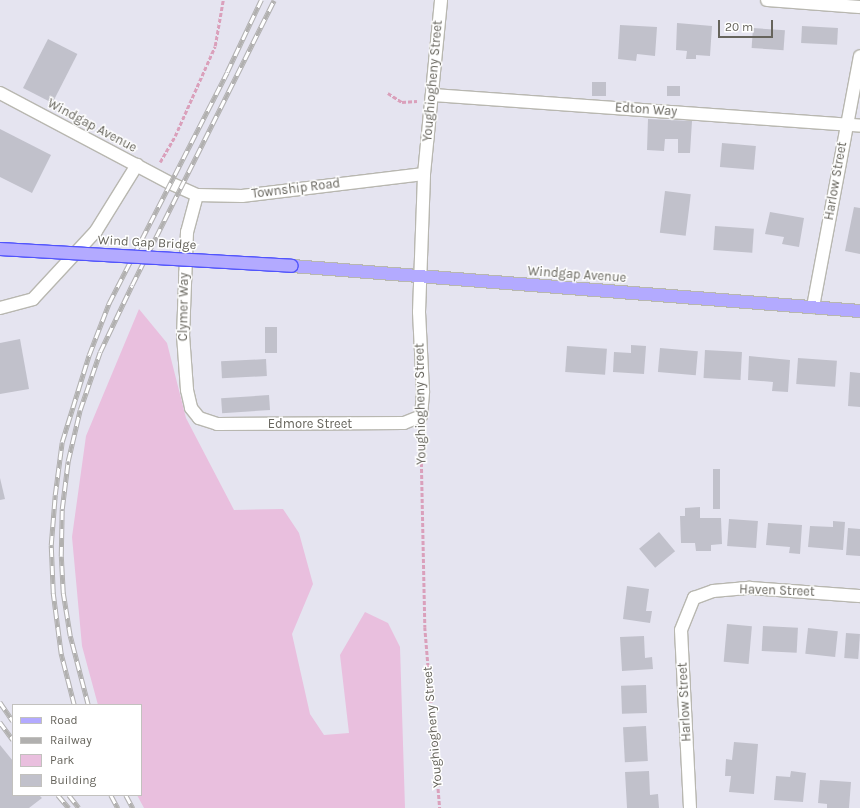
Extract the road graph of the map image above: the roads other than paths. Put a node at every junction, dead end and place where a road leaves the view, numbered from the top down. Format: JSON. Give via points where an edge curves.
{"nodes":[{"id":1,"x":441,"y":0,"type":"edge"},
{"id":2,"x":767,"y":0,"type":"edge"},
{"id":3,"x":860,"y":7,"type":"edge"},
{"id":4,"x":860,"y":56,"type":"edge"},
{"id":5,"x":0,"y":93,"type":"edge"},
{"id":6,"x":432,"y":95,"type":"junction"},
{"id":7,"x":846,"y":124,"type":"junction"},
{"id":8,"x":860,"y":126,"type":"edge"},
{"id":9,"x":137,"y":165,"type":"junction"},
{"id":10,"x":424,"y":174,"type":"junction"},
{"id":11,"x":170,"y":183,"type":"joint"},
{"id":12,"x":197,"y":194,"type":"junction"},
{"id":13,"x":0,"y":249,"type":"edge"},
{"id":14,"x":292,"y":266,"type":"joint"},
{"id":15,"x":421,"y":277,"type":"junction"},
{"id":16,"x":813,"y":307,"type":"junction"},
{"id":17,"x":0,"y":308,"type":"edge"},
{"id":18,"x":860,"y":311,"type":"edge"},
{"id":19,"x":421,"y":416,"type":"joint"},
{"id":20,"x":199,"y":418,"type":"joint"},
{"id":21,"x":860,"y":596,"type":"edge"},
{"id":22,"x":694,"y":598,"type":"joint"},
{"id":23,"x":690,"y":808,"type":"edge"}],
"edges":[{"from":1,"to":6,"type":"street","name":"Youghiogheny Street"},
{"from":2,"to":3,"type":"street"},
{"from":4,"to":7,"type":"street","name":"Harlow Street"},
{"from":5,"to":9,"type":"street","name":"Windgap Avenue"},
{"from":6,"to":7,"type":"street","name":"Edton Way"},
{"from":6,"to":10,"type":"street","name":"Youghiogheny Street"},
{"from":7,"to":8,"type":"street","name":"Edton Way"},
{"from":7,"to":16,"type":"street","name":"Harlow Street"},
{"from":9,"to":11,"type":"street","name":"Windgap Avenue"},
{"from":9,"to":17,"type":"street","via":[[96,231],[33,299]]},
{"from":10,"to":12,"type":"street","name":"Township Road","via":[[242,196]]},
{"from":10,"to":15,"type":"street","name":"Youghiogheny Street"},
{"from":11,"to":12,"type":"street","name":"Township Road"},
{"from":12,"to":20,"type":"street","name":"Clymer Way","via":[[187,232],[183,335],[187,390],[191,408]]},
{"from":13,"to":14,"type":"main road","name":"Wind Gap Bridge","bridge":true},
{"from":14,"to":15,"type":"main road","name":"Windgap Avenue"},
{"from":15,"to":16,"type":"main road","name":"Windgap Avenue"},
{"from":15,"to":19,"type":"street","name":"Youghiogheny Street"},
{"from":16,"to":18,"type":"main road","name":"Windgap Avenue"},
{"from":19,"to":20,"type":"street","name":"Edmore Street","via":[[404,424],[218,424]]},
{"from":21,"to":22,"type":"street","name":"Haven Street","via":[[750,588],[713,591]]},
{"from":22,"to":23,"type":"street","name":"Harlow Street","via":[[681,630]]}]}
